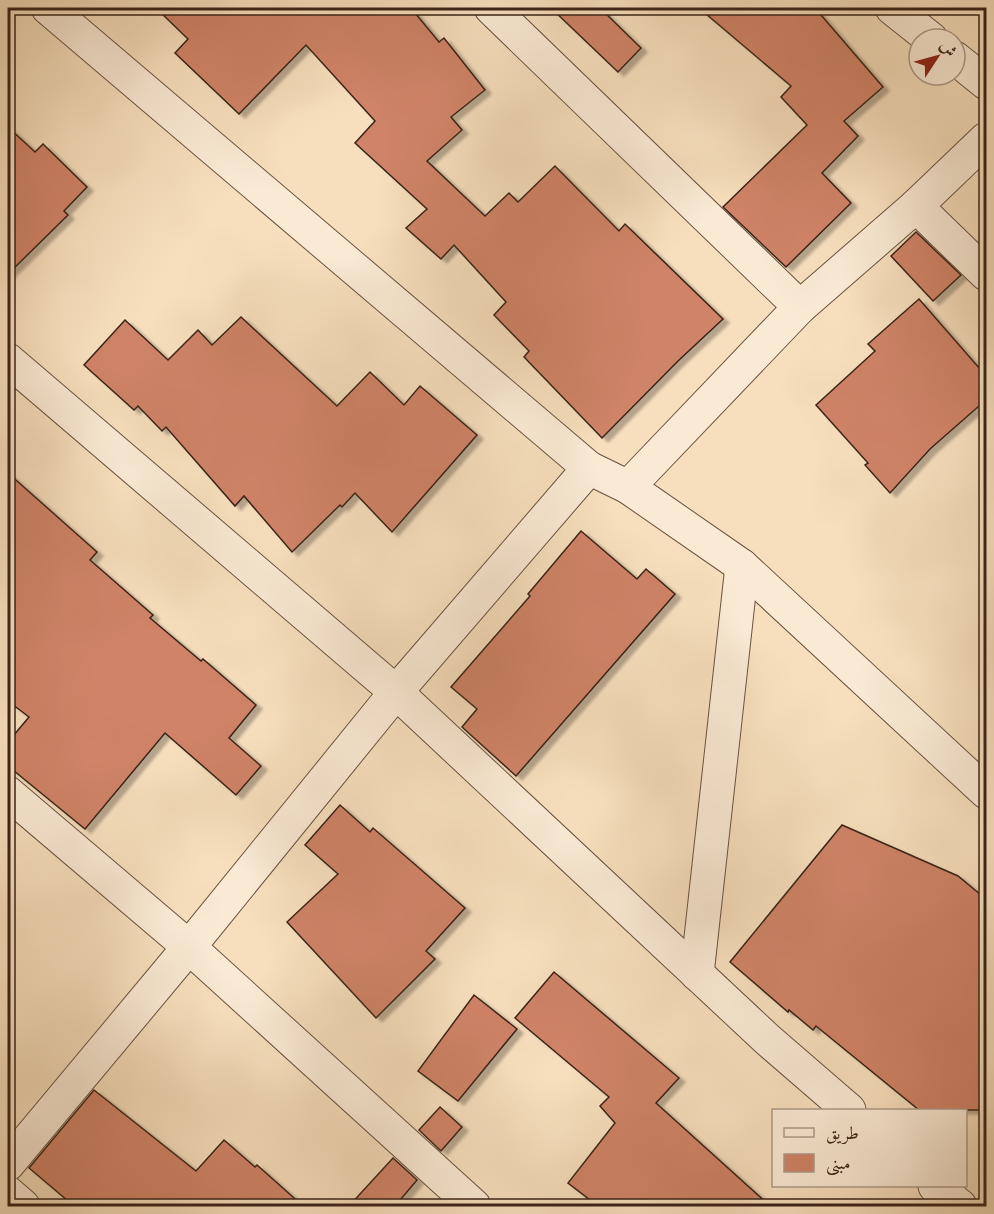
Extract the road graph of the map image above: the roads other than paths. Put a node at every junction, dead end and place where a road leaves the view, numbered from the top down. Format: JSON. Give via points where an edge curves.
{"nodes":[{"id":1,"x":48,"y":8,"type":"edge"},
{"id":2,"x":491,"y":8,"type":"edge"},
{"id":3,"x":892,"y":8,"type":"edge"},
{"id":4,"x":916,"y":27,"type":"edge"},
{"id":5,"x":967,"y":67,"type":"edge"},
{"id":6,"x":987,"y":83,"type":"edge"},
{"id":7,"x":987,"y":139,"type":"edge"},
{"id":8,"x":916,"y":206,"type":"junction"},
{"id":9,"x":987,"y":273,"type":"edge"},
{"id":10,"x":800,"y":307,"type":"junction"},
{"id":11,"x":8,"y":360,"type":"edge"},
{"id":12,"x":589,"y":468,"type":"junction"},
{"id":13,"x":628,"y":487,"type":"junction"},
{"id":14,"x":742,"y":566,"type":"junction"},
{"id":15,"x":396,"y":692,"type":"junction"},
{"id":16,"x":987,"y":792,"type":"edge"},
{"id":17,"x":8,"y":793,"type":"edge"},
{"id":18,"x":189,"y":947,"type":"junction"},
{"id":19,"x":697,"y":974,"type":"junction"},
{"id":20,"x":848,"y":1109,"type":"edge"},
{"id":21,"x":8,"y":1164,"type":"edge"},
{"id":22,"x":937,"y":1187,"type":"edge"},
{"id":23,"x":8,"y":1193,"type":"edge"},
{"id":24,"x":23,"y":1206,"type":"edge"},
{"id":25,"x":474,"y":1206,"type":"edge"},
{"id":26,"x":960,"y":1206,"type":"edge"}],
"edges":[{"from":1,"to":12,"type":"street"},
{"from":2,"to":10,"type":"street"},
{"from":3,"to":4,"type":"street"},
{"from":5,"to":6,"type":"street"},
{"from":7,"to":8,"type":"street"},
{"from":8,"to":9,"type":"street"},
{"from":8,"to":10,"type":"street"},
{"from":10,"to":13,"type":"street"},
{"from":11,"to":15,"type":"street"},
{"from":12,"to":13,"type":"street"},
{"from":12,"to":15,"type":"street"},
{"from":13,"to":14,"type":"street"},
{"from":14,"to":16,"type":"street"},
{"from":14,"to":19,"type":"street"},
{"from":15,"to":18,"type":"street"},
{"from":15,"to":19,"type":"street"},
{"from":17,"to":18,"type":"street"},
{"from":18,"to":21,"type":"street"},
{"from":18,"to":25,"type":"street"},
{"from":19,"to":20,"type":"street"},
{"from":22,"to":26,"type":"street"},
{"from":23,"to":24,"type":"street"}]}
